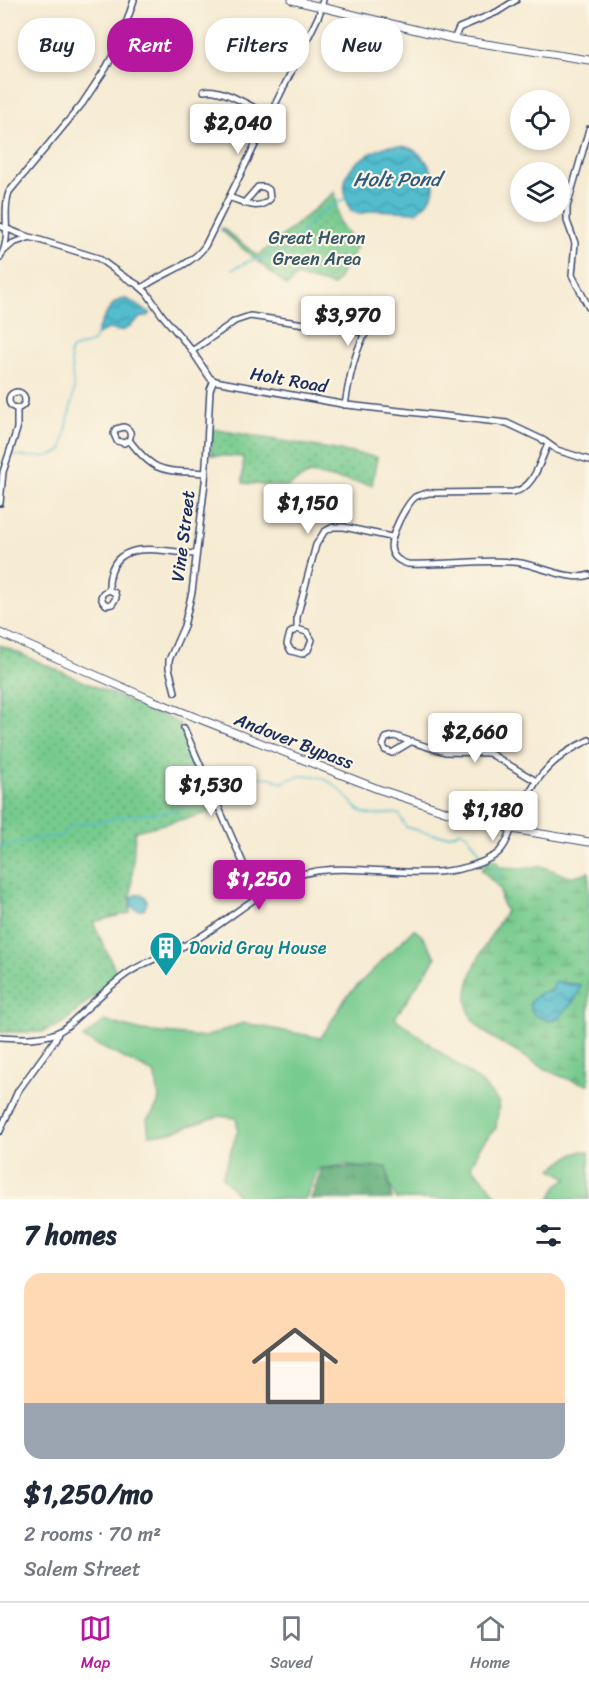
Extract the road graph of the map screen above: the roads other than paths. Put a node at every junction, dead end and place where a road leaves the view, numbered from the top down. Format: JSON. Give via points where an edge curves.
{"nodes":[{"id":1,"x":134,"y":0,"type":"edge"},
{"id":2,"x":292,"y":0,"type":"edge"},
{"id":3,"x":516,"y":0,"type":"edge"},
{"id":4,"x":322,"y":4,"type":"edge"},
{"id":5,"x":454,"y":39,"type":"junction"},
{"id":6,"x":589,"y":60,"type":"edge"},
{"id":7,"x":204,"y":91,"type":"dead end"},
{"id":8,"x":270,"y":116,"type":"junction"},
{"id":9,"x":589,"y":129,"type":"edge"},
{"id":10,"x":231,"y":198,"type":"junction"},
{"id":11,"x":244,"y":203,"type":"junction"},
{"id":12,"x":0,"y":226,"type":"edge"},
{"id":13,"x":7,"y":229,"type":"junction"},
{"id":14,"x":33,"y":238,"type":"junction"},
{"id":15,"x":4,"y":251,"type":"junction"},
{"id":16,"x":0,"y":258,"type":"edge"},
{"id":17,"x":142,"y":288,"type":"junction"},
{"id":18,"x":386,"y":309,"type":"dead end"},
{"id":19,"x":589,"y":309,"type":"edge"},
{"id":20,"x":366,"y":333,"type":"junction"},
{"id":21,"x":192,"y":351,"type":"junction"},
{"id":22,"x":214,"y":380,"type":"junction"},
{"id":23,"x":345,"y":405,"type":"junction"},
{"id":24,"x":17,"y":408,"type":"dead end"},
{"id":25,"x":129,"y":440,"type":"dead end"},
{"id":26,"x":548,"y":444,"type":"junction"},
{"id":27,"x":9,"y":450,"type":"junction"},
{"id":28,"x":0,"y":451,"type":"edge"},
{"id":29,"x":589,"y":460,"type":"edge"},
{"id":30,"x":206,"y":473,"type":"junction"},
{"id":31,"x":0,"y":503,"type":"edge"},
{"id":32,"x":391,"y":537,"type":"junction"},
{"id":33,"x":195,"y":554,"type":"junction"},
{"id":34,"x":589,"y":575,"type":"edge"},
{"id":35,"x":109,"y":590,"type":"dead end"},
{"id":36,"x":297,"y":629,"type":"junction"},
{"id":37,"x":0,"y":633,"type":"edge"},
{"id":38,"x":175,"y":692,"type":"dead end"},
{"id":39,"x":184,"y":728,"type":"dead end"},
{"id":40,"x":589,"y":740,"type":"edge"},
{"id":41,"x":412,"y":741,"type":"junction"},
{"id":42,"x":536,"y":781,"type":"junction"},
{"id":43,"x":512,"y":829,"type":"junction"},
{"id":44,"x":589,"y":842,"type":"edge"},
{"id":45,"x":258,"y":897,"type":"junction"},
{"id":46,"x":58,"y":1033,"type":"junction"},
{"id":47,"x":0,"y":1037,"type":"edge"},
{"id":48,"x":0,"y":1131,"type":"edge"}],
"edges":[{"from":1,"to":13,"type":"street","via":[[106,68],[12,188],[7,200]]},
{"from":2,"to":4,"type":"main road"},
{"from":3,"to":5,"type":"street","via":[[459,28]]},
{"from":4,"to":5,"type":"main road"},
{"from":4,"to":8,"type":"street"},
{"from":5,"to":6,"type":"main road"},
{"from":7,"to":8,"type":"street","via":[[220,92]]},
{"from":8,"to":10,"type":"street"},
{"from":9,"to":19,"type":"street","via":[[567,207],[575,243],[572,275]]},
{"from":10,"to":11,"type":"street"},
{"from":10,"to":17,"type":"street","via":[[201,253]]},
{"from":11,"to":11,"type":"street","via":[[261,205],[270,199],[270,193],[267,188],[258,187]]},
{"from":12,"to":13,"type":"street"},
{"from":13,"to":14,"type":"street"},
{"from":13,"to":15,"type":"street"},
{"from":14,"to":15,"type":"street","via":[[17,241]]},
{"from":14,"to":17,"type":"street","via":[[98,258]]},
{"from":15,"to":16,"type":"street"},
{"from":17,"to":21,"type":"street"},
{"from":18,"to":20,"type":"street"},
{"from":20,"to":21,"type":"street","via":[[250,316],[235,321]]},
{"from":20,"to":23,"type":"street","via":[[348,383]]},
{"from":21,"to":22,"type":"street"},
{"from":22,"to":23,"type":"street","name":"Holt Road"},
{"from":22,"to":30,"type":"street","name":"Vine Street","via":[[210,390]]},
{"from":23,"to":26,"type":"street","name":"Holt Road","via":[[500,422],[514,425]]},
{"from":24,"to":27,"type":"street","via":[[17,429]]},
{"from":25,"to":30,"type":"street","via":[[145,460],[158,468]]},
{"from":26,"to":29,"type":"street","name":"Holt Road"},
{"from":26,"to":32,"type":"street","via":[[523,489],[421,495],[409,504]]},
{"from":27,"to":28,"type":"street"},
{"from":27,"to":31,"type":"street"},
{"from":30,"to":33,"type":"street","name":"Vine Street"},
{"from":32,"to":34,"type":"street","via":[[396,556],[408,564],[507,562],[577,577]]},
{"from":32,"to":36,"type":"street","via":[[344,527],[324,532],[316,545]]},
{"from":33,"to":35,"type":"street","via":[[141,549],[126,552],[113,566]]},
{"from":33,"to":38,"type":"street","name":"Vine Street","via":[[186,618],[169,660]]},
{"from":36,"to":36,"type":"street","via":[[311,638],[310,648],[302,654],[293,653],[287,644],[288,636]]},
{"from":37,"to":43,"type":"main road","name":"Andover Bypass","via":[[286,755],[441,811]]},
{"from":39,"to":45,"type":"street"},
{"from":40,"to":42,"type":"street","via":[[552,762]]},
{"from":41,"to":41,"type":"street","via":[[392,753],[383,745],[392,736]]},
{"from":41,"to":42,"type":"street","via":[[446,752],[489,753]]},
{"from":42,"to":43,"type":"street"},
{"from":43,"to":44,"type":"main road","name":"Andover Bypass"},
{"from":43,"to":45,"type":"street","via":[[498,853],[471,866],[430,873],[320,871],[293,877]]},
{"from":45,"to":46,"type":"street","via":[[196,940],[127,974]]},
{"from":46,"to":47,"type":"street","via":[[32,1038]]},
{"from":46,"to":48,"type":"street","via":[[18,1091]]}]}
